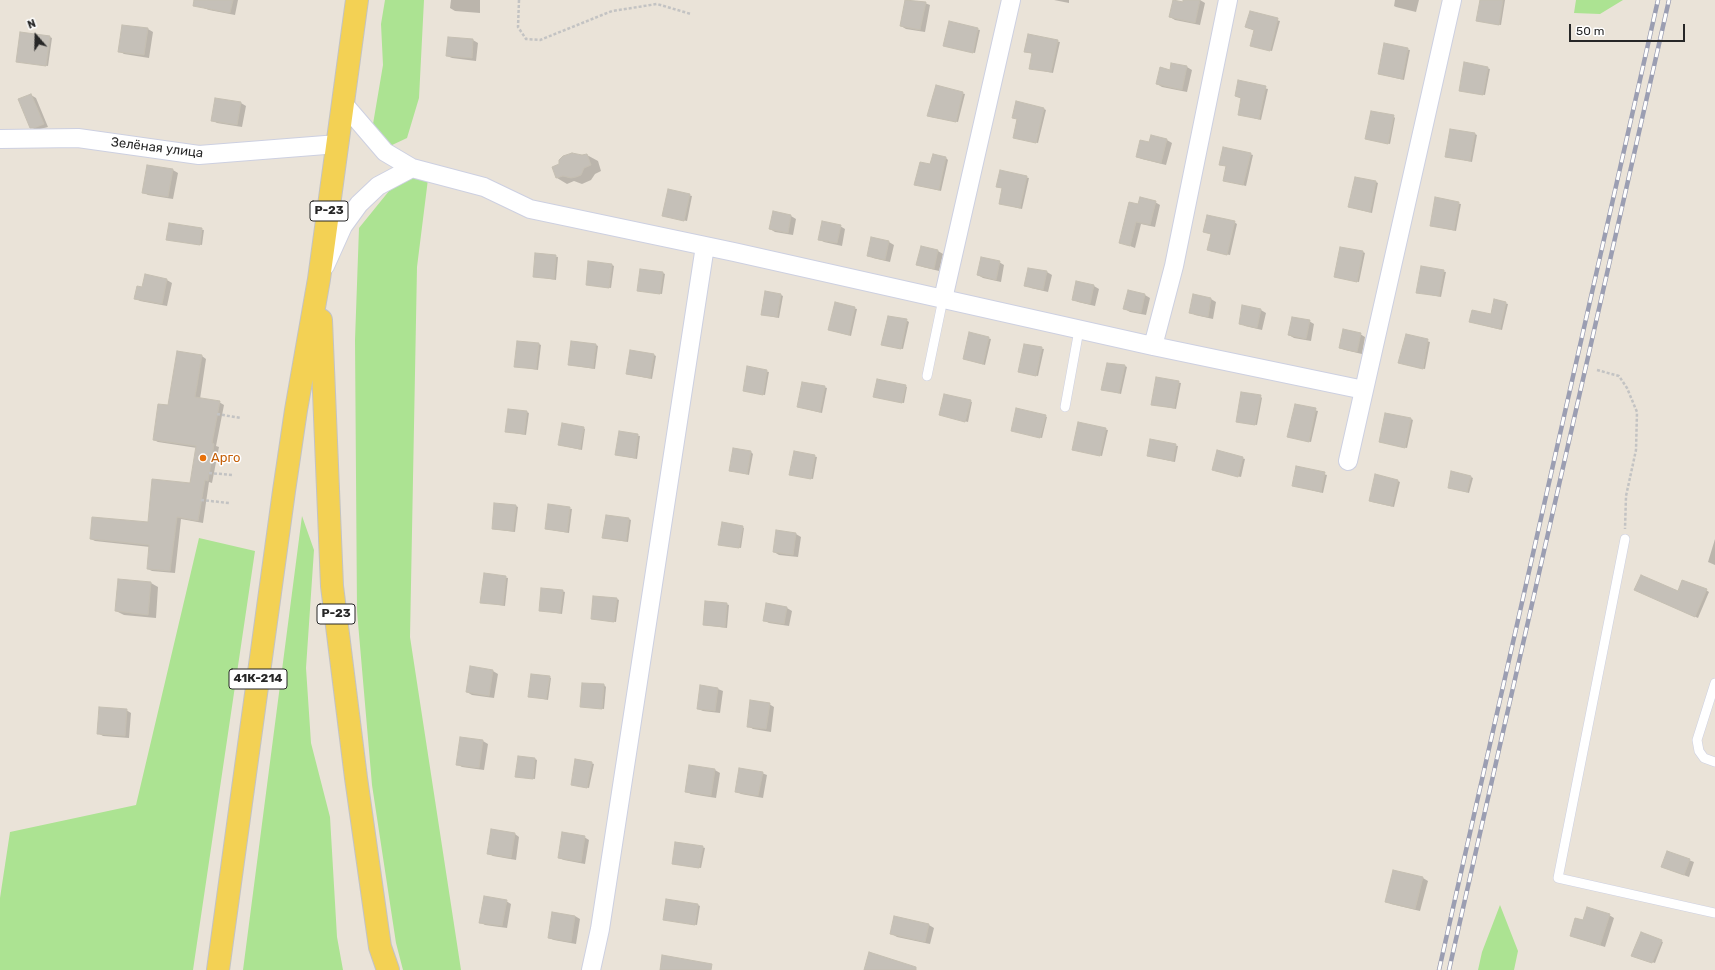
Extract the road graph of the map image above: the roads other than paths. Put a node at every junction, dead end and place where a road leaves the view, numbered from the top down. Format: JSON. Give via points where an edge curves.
{"nodes":[{"id":1,"x":357,"y":0,"type":"edge"},
{"id":2,"x":1011,"y":0,"type":"edge"},
{"id":3,"x":1228,"y":0,"type":"edge"},
{"id":4,"x":1452,"y":0,"type":"edge"},
{"id":5,"x":343,"y":103,"type":"junction"},
{"id":6,"x":0,"y":139,"type":"edge"},
{"id":7,"x":338,"y":144,"type":"junction"},
{"id":8,"x":412,"y":168,"type":"junction"},
{"id":9,"x":705,"y":246,"type":"junction"},
{"id":10,"x":319,"y":279,"type":"junction"},
{"id":11,"x":943,"y":299,"type":"junction"},
{"id":12,"x":1079,"y":330,"type":"junction"},
{"id":13,"x":1153,"y":346,"type":"junction"},
{"id":14,"x":927,"y":376,"type":"dead end"},
{"id":15,"x":1364,"y":390,"type":"junction"},
{"id":16,"x":1065,"y":407,"type":"dead end"},
{"id":17,"x":1348,"y":461,"type":"dead end"},
{"id":18,"x":1625,"y":539,"type":"road end"},
{"id":19,"x":1715,"y":683,"type":"edge"},
{"id":20,"x":1715,"y":762,"type":"edge"},
{"id":21,"x":1715,"y":913,"type":"edge"},
{"id":22,"x":218,"y":970,"type":"edge"},
{"id":23,"x":388,"y":970,"type":"edge"},
{"id":24,"x":591,"y":970,"type":"edge"}],
"edges":[{"from":1,"to":5,"type":"main road","number":"Р-23"},
{"from":2,"to":11,"type":"street"},
{"from":3,"to":13,"type":"street","via":[[1174,266]]},
{"from":4,"to":15,"type":"street"},
{"from":5,"to":7,"type":"main road","number":"Р-23"},
{"from":5,"to":8,"type":"street","via":[[385,152]]},
{"from":6,"to":7,"type":"street","name":"Зелёная улица","via":[[78,138],[199,155]]},
{"from":7,"to":10,"type":"main road","number":"Р-23"},
{"from":8,"to":9,"type":"street","via":[[484,187],[530,209]]},
{"from":8,"to":10,"type":"street","via":[[378,186],[359,204],[343,226]]},
{"from":9,"to":11,"type":"street"},
{"from":9,"to":24,"type":"street","via":[[600,929]]},
{"from":10,"to":22,"type":"main road","number":"41К-214","via":[[284,491]]},
{"from":10,"to":23,"type":"main road","number":"Р-23","via":[[332,586],[380,947]]},
{"from":11,"to":12,"type":"street"},
{"from":11,"to":14,"type":"lane"},
{"from":12,"to":13,"type":"street"},
{"from":12,"to":16,"type":"lane"},
{"from":13,"to":15,"type":"street"},
{"from":15,"to":17,"type":"street"},
{"from":18,"to":21,"type":"lane","via":[[1558,878]]},
{"from":19,"to":20,"type":"lane","via":[[1698,740],[1699,750],[1704,758]]}]}
